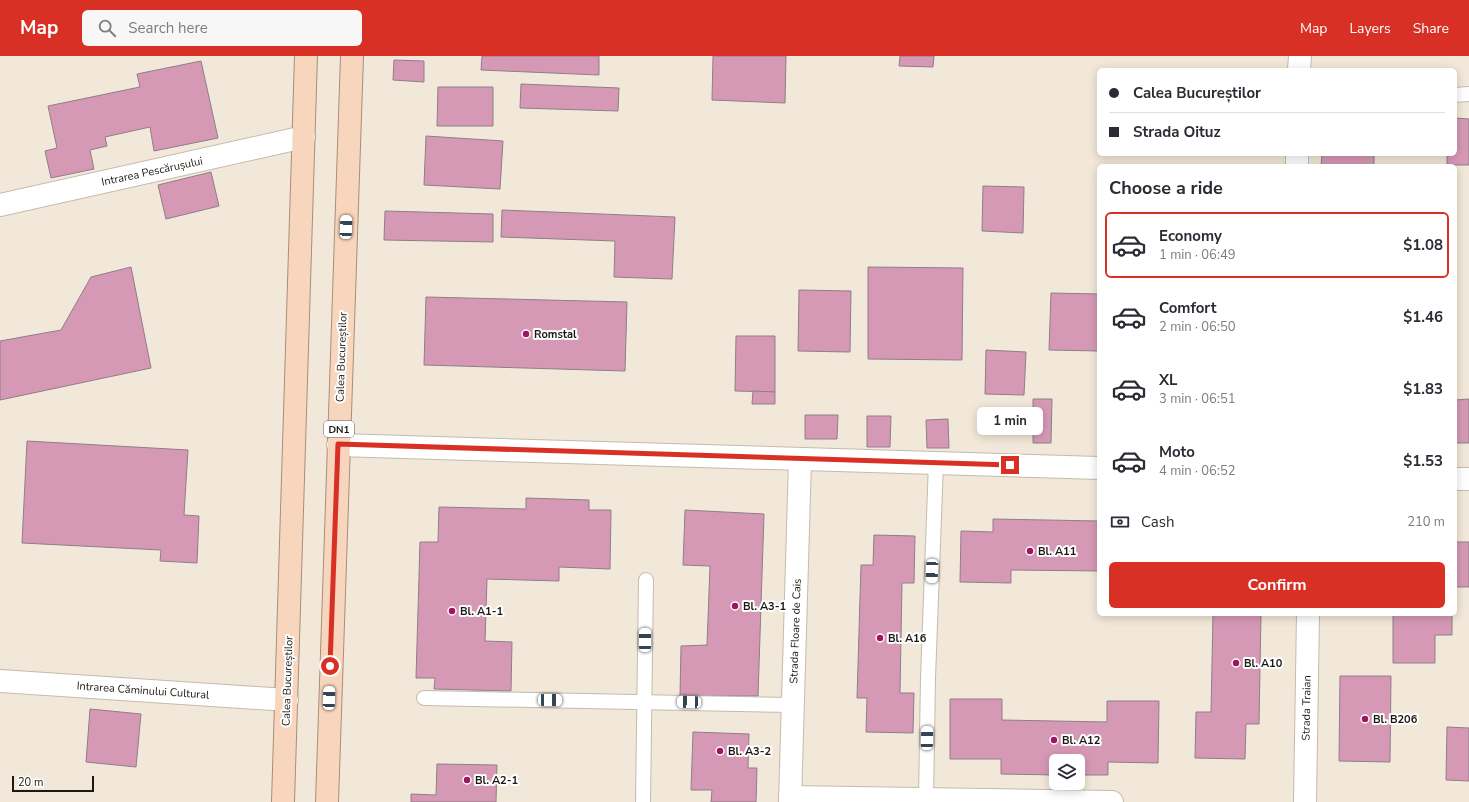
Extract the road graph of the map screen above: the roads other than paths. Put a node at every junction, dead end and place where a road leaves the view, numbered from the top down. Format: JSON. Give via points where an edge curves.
{"nodes":[{"id":1,"x":306,"y":56,"type":"edge"},
{"id":2,"x":352,"y":56,"type":"edge"},
{"id":3,"x":1300,"y":56,"type":"edge"},
{"id":4,"x":1300,"y":68,"type":"edge"},
{"id":5,"x":1469,"y":94,"type":"edge"},
{"id":6,"x":1457,"y":95,"type":"edge"},
{"id":7,"x":304,"y":137,"type":"junction"},
{"id":8,"x":0,"y":205,"type":"edge"},
{"id":9,"x":338,"y":444,"type":"junction"},
{"id":10,"x":800,"y":460,"type":"junction"},
{"id":11,"x":936,"y":463,"type":"junction"},
{"id":12,"x":1097,"y":468,"type":"edge"},
{"id":13,"x":1457,"y":479,"type":"edge"},
{"id":14,"x":1469,"y":479,"type":"edge"},
{"id":15,"x":646,"y":580,"type":"dead end"},
{"id":16,"x":1308,"y":616,"type":"edge"},
{"id":17,"x":0,"y":681,"type":"edge"},
{"id":18,"x":424,"y":698,"type":"dead end"},
{"id":19,"x":287,"y":700,"type":"junction"},
{"id":20,"x":645,"y":701,"type":"junction"},
{"id":21,"x":792,"y":705,"type":"junction"},
{"id":22,"x":790,"y":799,"type":"edge"},
{"id":23,"x":926,"y":799,"type":"junction"},
{"id":24,"x":283,"y":802,"type":"edge"},
{"id":25,"x":326,"y":802,"type":"edge"},
{"id":26,"x":643,"y":802,"type":"edge"},
{"id":27,"x":1112,"y":802,"type":"edge"},
{"id":28,"x":1304,"y":802,"type":"edge"}],
"edges":[{"from":1,"to":7,"type":"highway","name":"Calea Bucureștilor"},
{"from":2,"to":9,"type":"highway","name":"Calea Bucureștilor","number":"DN1"},
{"from":3,"to":4,"type":"street"},
{"from":5,"to":6,"type":"lane"},
{"from":7,"to":8,"type":"street","name":"Intrarea Pescărușului"},
{"from":7,"to":19,"type":"highway","name":"Calea Bucureștilor"},
{"from":9,"to":10,"type":"street"},
{"from":9,"to":25,"type":"highway","name":"Calea Bucureștilor","number":"DN1"},
{"from":10,"to":11,"type":"street"},
{"from":10,"to":21,"type":"street","name":"Strada Floare de Cais"},
{"from":11,"to":12,"type":"street"},
{"from":11,"to":23,"type":"lane"},
{"from":13,"to":14,"type":"street"},
{"from":15,"to":20,"type":"lane"},
{"from":16,"to":28,"type":"street","name":"Strada Traian"},
{"from":17,"to":19,"type":"street","name":"Intrarea Căminului Cultural"},
{"from":18,"to":20,"type":"lane"},
{"from":19,"to":24,"type":"highway","name":"Calea Bucureștilor"},
{"from":20,"to":21,"type":"lane"},
{"from":20,"to":26,"type":"lane"},
{"from":21,"to":22,"type":"street","name":"Strada Floare de Cais"},
{"from":22,"to":23,"type":"street"},
{"from":23,"to":27,"type":"street"}]}
